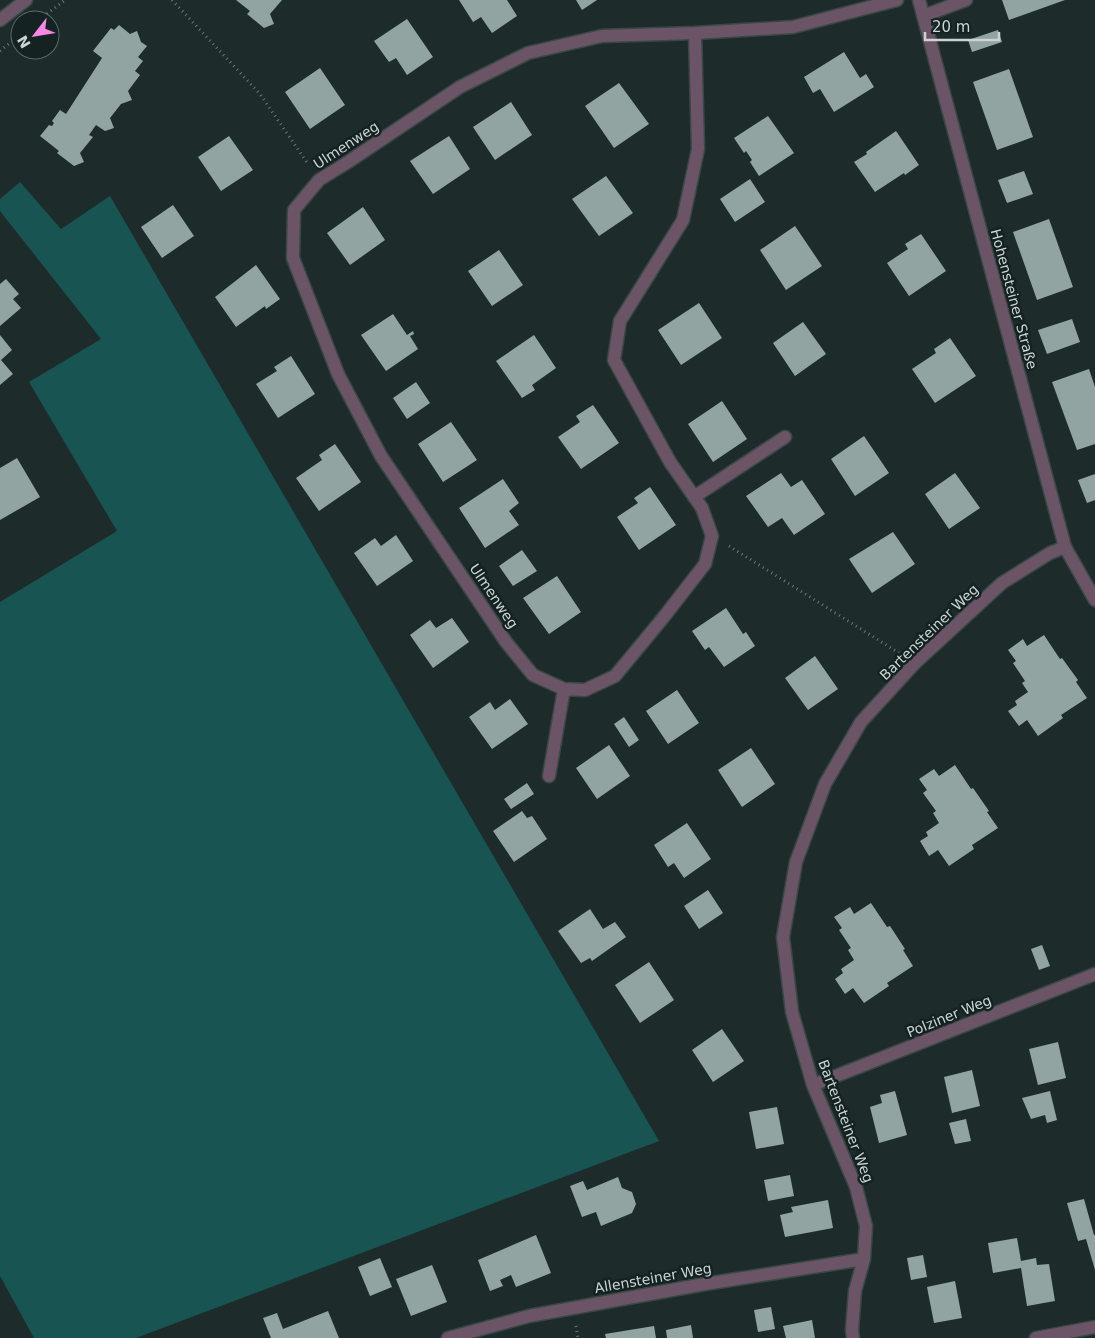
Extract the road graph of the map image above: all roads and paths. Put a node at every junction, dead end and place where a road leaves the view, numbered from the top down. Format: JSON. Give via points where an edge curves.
{"nodes":[{"id":1,"x":26,"y":0,"type":"edge"},
{"id":2,"x":65,"y":0,"type":"edge"},
{"id":3,"x":172,"y":0,"type":"edge"},
{"id":4,"x":897,"y":0,"type":"edge"},
{"id":5,"x":919,"y":0,"type":"edge"},
{"id":6,"x":966,"y":0,"type":"edge"},
{"id":7,"x":11,"y":4,"type":"edge"},
{"id":8,"x":52,"y":10,"type":"edge"},
{"id":9,"x":923,"y":16,"type":"junction"},
{"id":10,"x":0,"y":20,"type":"edge"},
{"id":11,"x":695,"y":33,"type":"junction"},
{"id":12,"x":10,"y":43,"type":"edge"},
{"id":13,"x":0,"y":51,"type":"edge"},
{"id":14,"x":319,"y":180,"type":"junction"},
{"id":15,"x":785,"y":437,"type":"dead end"},
{"id":16,"x":694,"y":497,"type":"junction"},
{"id":17,"x":712,"y":536,"type":"junction"},
{"id":18,"x":1064,"y":547,"type":"junction"},
{"id":19,"x":1095,"y":600,"type":"edge"},
{"id":20,"x":914,"y":663,"type":"junction"},
{"id":21,"x":564,"y":689,"type":"junction"},
{"id":22,"x":549,"y":776,"type":"dead end"},
{"id":23,"x":1095,"y":974,"type":"edge"},
{"id":24,"x":813,"y":1085,"type":"junction"},
{"id":25,"x":864,"y":1259,"type":"junction"},
{"id":26,"x":1095,"y":1327,"type":"edge"},
{"id":27,"x":448,"y":1338,"type":"edge"},
{"id":28,"x":853,"y":1338,"type":"edge"},
{"id":29,"x":1036,"y":1338,"type":"edge"}],
"edges":[{"from":1,"to":7,"type":"street"},
{"from":2,"to":8,"type":"path"},
{"from":3,"to":14,"type":"path","via":[[260,94]]},
{"from":4,"to":11,"type":"street","name":"Ulmenweg","via":[[793,27]]},
{"from":5,"to":9,"type":"street","name":"Hohensteiner Straße"},
{"from":6,"to":9,"type":"street"},
{"from":7,"to":10,"type":"street"},
{"from":9,"to":18,"type":"street","name":"Hohensteiner Straße"},
{"from":11,"to":14,"type":"street","name":"Ulmenweg","via":[[602,36],[528,53],[460,87]]},
{"from":11,"to":16,"type":"street","via":[[698,149],[682,220],[620,322],[614,360],[670,462]]},
{"from":12,"to":13,"type":"path"},
{"from":14,"to":21,"type":"street","name":"Ulmenweg","via":[[294,210],[293,258],[338,374],[381,456],[506,642],[533,675]]},
{"from":15,"to":16,"type":"street"},
{"from":16,"to":17,"type":"street","via":[[702,508]]},
{"from":17,"to":20,"type":"path"},
{"from":17,"to":21,"type":"street","name":"Ulmenweg","via":[[705,564],[615,676],[585,690]]},
{"from":18,"to":19,"type":"street","name":"Hohensteiner Straße"},
{"from":18,"to":20,"type":"street","name":"Bartensteiner Weg","via":[[1002,583]]},
{"from":20,"to":24,"type":"street","name":"Bartensteiner Weg","via":[[861,722],[825,784],[796,862],[783,937],[792,1012]]},
{"from":21,"to":22,"type":"street"},
{"from":23,"to":24,"type":"street","name":"Polziner Weg"},
{"from":24,"to":25,"type":"street","name":"Bartensteiner Weg","via":[[856,1187],[866,1226]]},
{"from":25,"to":27,"type":"street","name":"Allensteiner Weg","via":[[538,1314]]},
{"from":25,"to":28,"type":"street","name":"Bartensteiner Weg","via":[[855,1291]]},
{"from":26,"to":29,"type":"street"}]}
